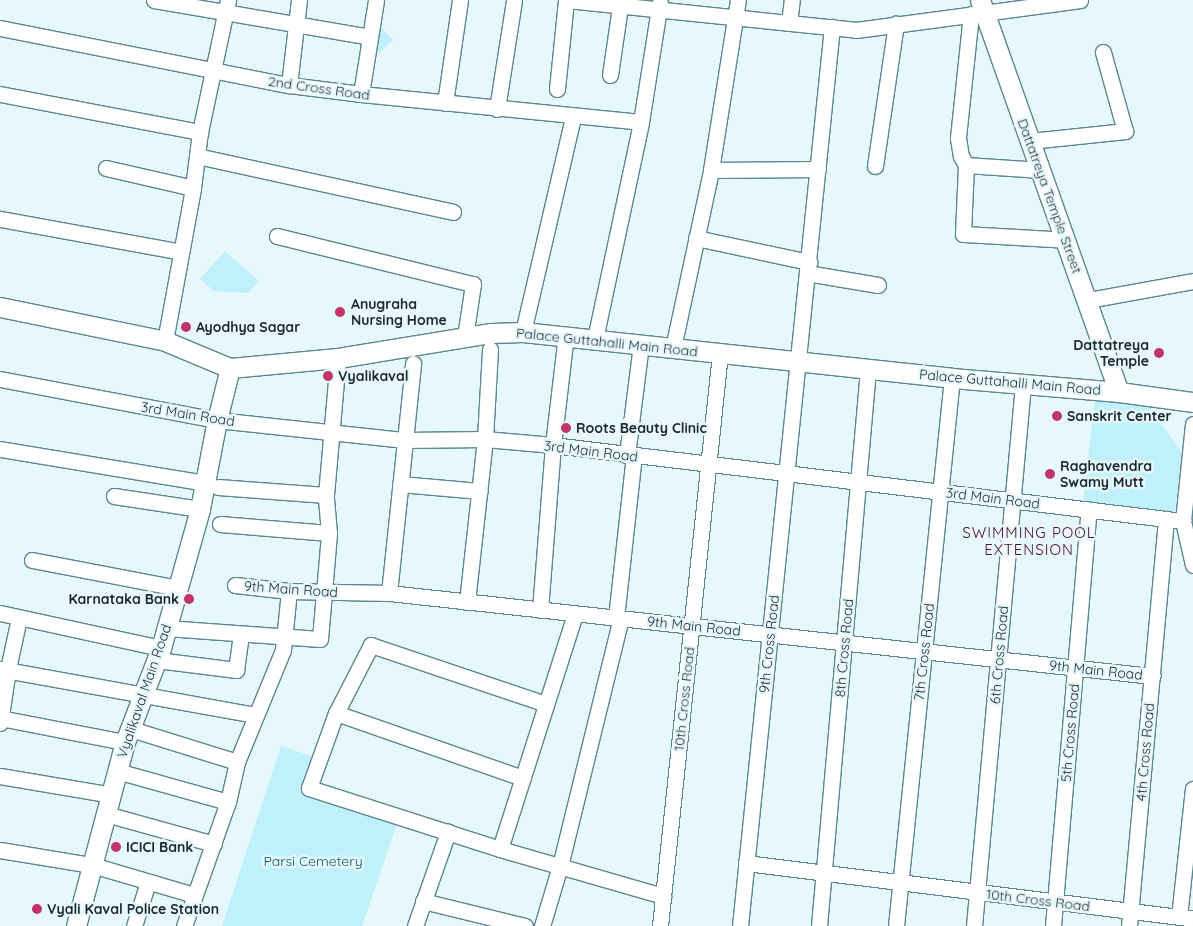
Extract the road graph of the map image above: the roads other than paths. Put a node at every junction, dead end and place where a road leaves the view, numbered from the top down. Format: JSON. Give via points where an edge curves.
{"nodes":[{"id":1,"x":154,"y":0,"type":"edge"},
{"id":2,"x":299,"y":0,"type":"edge"},
{"id":3,"x":376,"y":0,"type":"edge"},
{"id":4,"x":460,"y":0,"type":"edge"},
{"id":5,"x":514,"y":0,"type":"edge"},
{"id":6,"x":566,"y":0,"type":"edge"},
{"id":7,"x":738,"y":0,"type":"edge"},
{"id":8,"x":792,"y":0,"type":"edge"},
{"id":9,"x":1080,"y":0,"type":"edge"},
{"id":10,"x":620,"y":3,"type":"edge"},
{"id":11,"x":660,"y":5,"type":"edge"},
{"id":12,"x":227,"y":6,"type":"edge"},
{"id":13,"x":978,"y":9,"type":"edge"},
{"id":14,"x":736,"y":18,"type":"junction"},
{"id":15,"x":295,"y":23,"type":"junction"},
{"id":16,"x":789,"y":23,"type":"junction"},
{"id":17,"x":896,"y":24,"type":"junction"},
{"id":18,"x":832,"y":27,"type":"junction"},
{"id":19,"x":0,"y":28,"type":"edge"},
{"id":20,"x":370,"y":37,"type":"junction"},
{"id":21,"x":1104,"y":52,"type":"dead end"},
{"id":22,"x":214,"y":70,"type":"junction"},
{"id":23,"x":610,"y":75,"type":"dead end"},
{"id":24,"x":289,"y":85,"type":"junction"},
{"id":25,"x":557,"y":90,"type":"dead end"},
{"id":26,"x":0,"y":94,"type":"edge"},
{"id":27,"x":362,"y":94,"type":"junction"},
{"id":28,"x":445,"y":103,"type":"junction"},
{"id":29,"x":497,"y":109,"type":"junction"},
{"id":30,"x":572,"y":117,"type":"junction"},
{"id":31,"x":641,"y":122,"type":"junction"},
{"id":32,"x":200,"y":132,"type":"junction"},
{"id":33,"x":1030,"y":142,"type":"junction"},
{"id":34,"x":197,"y":156,"type":"junction"},
{"id":35,"x":966,"y":165,"type":"junction"},
{"id":36,"x":875,"y":166,"type":"dead end"},
{"id":37,"x":106,"y":168,"type":"dead end"},
{"id":38,"x":818,"y":169,"type":"junction"},
{"id":39,"x":711,"y":170,"type":"junction"},
{"id":40,"x":1041,"y":170,"type":"junction"},
{"id":41,"x":193,"y":188,"type":"junction"},
{"id":42,"x":453,"y":212,"type":"dead end"},
{"id":43,"x":0,"y":219,"type":"edge"},
{"id":44,"x":277,"y":236,"type":"dead end"},
{"id":45,"x":696,"y":238,"type":"junction"},
{"id":46,"x":1066,"y":240,"type":"junction"},
{"id":47,"x":181,"y":252,"type":"junction"},
{"id":48,"x":808,"y":267,"type":"junction"},
{"id":49,"x":1193,"y":281,"type":"edge"},
{"id":50,"x":878,"y":285,"type":"dead end"},
{"id":51,"x":1088,"y":300,"type":"junction"},
{"id":52,"x":0,"y":307,"type":"edge"},
{"id":53,"x":523,"y":332,"type":"junction"},
{"id":54,"x":566,"y":336,"type":"junction"},
{"id":55,"x":464,"y":337,"type":"junction"},
{"id":56,"x":595,"y":339,"type":"junction"},
{"id":57,"x":165,"y":341,"type":"junction"},
{"id":58,"x":640,"y":344,"type":"junction"},
{"id":59,"x":673,"y":348,"type":"junction"},
{"id":60,"x":490,"y":349,"type":"dead end"},
{"id":61,"x":720,"y":353,"type":"junction"},
{"id":62,"x":338,"y":358,"type":"junction"},
{"id":63,"x":799,"y":362,"type":"junction"},
{"id":64,"x":413,"y":363,"type":"dead end"},
{"id":65,"x":230,"y":368,"type":"junction"},
{"id":66,"x":868,"y":369,"type":"junction"},
{"id":67,"x":952,"y":378,"type":"junction"},
{"id":68,"x":0,"y":380,"type":"edge"},
{"id":69,"x":1023,"y":384,"type":"junction"},
{"id":70,"x":1120,"y":392,"type":"junction"},
{"id":71,"x":1193,"y":402,"type":"edge"},
{"id":72,"x":217,"y":420,"type":"junction"},
{"id":73,"x":1193,"y":424,"type":"edge"},
{"id":74,"x":331,"y":432,"type":"junction"},
{"id":75,"x":486,"y":439,"type":"junction"},
{"id":76,"x":405,"y":440,"type":"junction"},
{"id":77,"x":553,"y":445,"type":"junction"},
{"id":78,"x":0,"y":449,"type":"edge"},
{"id":79,"x":631,"y":456,"type":"junction"},
{"id":80,"x":708,"y":464,"type":"junction"},
{"id":81,"x":787,"y":474,"type":"junction"},
{"id":82,"x":858,"y":482,"type":"junction"},
{"id":83,"x":400,"y":484,"type":"junction"},
{"id":84,"x":212,"y":485,"type":"junction"},
{"id":85,"x":480,"y":491,"type":"junction"},
{"id":86,"x":940,"y":492,"type":"junction"},
{"id":87,"x":326,"y":495,"type":"junction"},
{"id":88,"x":114,"y":496,"type":"dead end"},
{"id":89,"x":1012,"y":501,"type":"junction"},
{"id":90,"x":200,"y":509,"type":"junction"},
{"id":91,"x":1088,"y":510,"type":"junction"},
{"id":92,"x":1166,"y":519,"type":"junction"},
{"id":93,"x":1183,"y":521,"type":"junction"},
{"id":94,"x":220,"y":524,"type":"dead end"},
{"id":95,"x":329,"y":533,"type":"junction"},
{"id":96,"x":32,"y":560,"type":"dead end"},
{"id":97,"x":1193,"y":565,"type":"edge"},
{"id":98,"x":235,"y":585,"type":"dead end"},
{"id":99,"x":177,"y":588,"type":"junction"},
{"id":100,"x":289,"y":591,"type":"junction"},
{"id":101,"x":324,"y":593,"type":"junction"},
{"id":102,"x":389,"y":593,"type":"junction"},
{"id":103,"x":467,"y":602,"type":"junction"},
{"id":104,"x":540,"y":610,"type":"junction"},
{"id":105,"x":0,"y":614,"type":"edge"},
{"id":106,"x":575,"y":614,"type":"junction"},
{"id":107,"x":19,"y":618,"type":"junction"},
{"id":108,"x":619,"y":618,"type":"junction"},
{"id":109,"x":692,"y":626,"type":"junction"},
{"id":110,"x":166,"y":628,"type":"junction"},
{"id":111,"x":241,"y":634,"type":"junction"},
{"id":112,"x":770,"y":635,"type":"junction"},
{"id":113,"x":284,"y":638,"type":"junction"},
{"id":114,"x":844,"y":643,"type":"junction"},
{"id":115,"x":924,"y":652,"type":"junction"},
{"id":116,"x":159,"y":654,"type":"junction"},
{"id":117,"x":998,"y":660,"type":"junction"},
{"id":118,"x":1075,"y":668,"type":"junction"},
{"id":119,"x":4,"y":669,"type":"edge"},
{"id":120,"x":1152,"y":676,"type":"junction"},
{"id":121,"x":143,"y":694,"type":"junction"},
{"id":122,"x":546,"y":704,"type":"junction"},
{"id":123,"x":336,"y":713,"type":"junction"},
{"id":124,"x":256,"y":716,"type":"junction"},
{"id":125,"x":0,"y":720,"type":"edge"},
{"id":126,"x":128,"y":736,"type":"junction"},
{"id":127,"x":237,"y":762,"type":"junction"},
{"id":128,"x":117,"y":772,"type":"junction"},
{"id":129,"x":0,"y":776,"type":"edge"},
{"id":130,"x":523,"y":778,"type":"junction"},
{"id":131,"x":1193,"y":789,"type":"edge"},
{"id":132,"x":112,"y":795,"type":"junction"},
{"id":133,"x":228,"y":802,"type":"junction"},
{"id":134,"x":106,"y":814,"type":"junction"},
{"id":135,"x":448,"y":832,"type":"junction"},
{"id":136,"x":214,"y":844,"type":"junction"},
{"id":137,"x":500,"y":849,"type":"junction"},
{"id":138,"x":0,"y":850,"type":"edge"},
{"id":139,"x":746,"y":863,"type":"junction"},
{"id":140,"x":92,"y":865,"type":"junction"},
{"id":141,"x":560,"y":866,"type":"junction"},
{"id":142,"x":824,"y":873,"type":"junction"},
{"id":143,"x":148,"y":882,"type":"junction"},
{"id":144,"x":900,"y":883,"type":"junction"},
{"id":145,"x":977,"y":892,"type":"junction"},
{"id":146,"x":194,"y":896,"type":"junction"},
{"id":147,"x":663,"y":896,"type":"junction"},
{"id":148,"x":424,"y":901,"type":"junction"},
{"id":149,"x":1055,"y":902,"type":"junction"},
{"id":150,"x":1186,"y":918,"type":"edge"},
{"id":151,"x":1130,"y":919,"type":"edge"},
{"id":152,"x":76,"y":926,"type":"edge"},
{"id":153,"x":134,"y":926,"type":"edge"},
{"id":154,"x":184,"y":926,"type":"edge"},
{"id":155,"x":415,"y":926,"type":"edge"},
{"id":156,"x":525,"y":926,"type":"edge"},
{"id":157,"x":542,"y":926,"type":"edge"},
{"id":158,"x":660,"y":926,"type":"edge"},
{"id":159,"x":740,"y":926,"type":"edge"},
{"id":160,"x":819,"y":926,"type":"edge"},
{"id":161,"x":896,"y":926,"type":"edge"},
{"id":162,"x":974,"y":926,"type":"edge"},
{"id":163,"x":1053,"y":926,"type":"edge"}],
"edges":[{"from":1,"to":12,"type":"street"},
{"from":2,"to":15,"type":"street"},
{"from":3,"to":20,"type":"street"},
{"from":4,"to":28,"type":"street"},
{"from":5,"to":29,"type":"street"},
{"from":6,"to":10,"type":"street"},
{"from":6,"to":25,"type":"street"},
{"from":7,"to":14,"type":"street"},
{"from":8,"to":16,"type":"street"},
{"from":9,"to":13,"type":"street"},
{"from":10,"to":11,"type":"street"},
{"from":10,"to":23,"type":"street"},
{"from":11,"to":14,"type":"street"},
{"from":11,"to":31,"type":"street"},
{"from":12,"to":15,"type":"street"},
{"from":12,"to":22,"type":"street"},
{"from":13,"to":17,"type":"street"},
{"from":13,"to":33,"type":"street","name":"Dattatreya Temple Street"},
{"from":13,"to":35,"type":"street","via":[[958,138],[960,156]]},
{"from":14,"to":16,"type":"street"},
{"from":14,"to":39,"type":"street"},
{"from":15,"to":20,"type":"street"},
{"from":15,"to":24,"type":"street"},
{"from":16,"to":18,"type":"street"},
{"from":17,"to":18,"type":"street","via":[[856,30]]},
{"from":17,"to":36,"type":"street"},
{"from":18,"to":38,"type":"street"},
{"from":19,"to":22,"type":"street","name":"2nd Cross Road"},
{"from":20,"to":27,"type":"street"},
{"from":21,"to":33,"type":"street","via":[[1125,132]]},
{"from":22,"to":24,"type":"street","name":"2nd Cross Road"},
{"from":22,"to":32,"type":"street"},
{"from":24,"to":27,"type":"street","name":"2nd Cross Road"},
{"from":26,"to":32,"type":"street"},
{"from":27,"to":28,"type":"street","name":"2nd Cross Road"},
{"from":28,"to":29,"type":"street","name":"2nd Cross Road"},
{"from":29,"to":30,"type":"street","name":"2nd Cross Road"},
{"from":30,"to":31,"type":"street","name":"2nd Cross Road"},
{"from":30,"to":53,"type":"street"},
{"from":31,"to":56,"type":"street"},
{"from":32,"to":34,"type":"street"},
{"from":33,"to":40,"type":"street","name":"Dattatreya Temple Street"},
{"from":34,"to":41,"type":"street"},
{"from":34,"to":42,"type":"street"},
{"from":35,"to":40,"type":"street"},
{"from":35,"to":46,"type":"street","via":[[963,234]]},
{"from":37,"to":41,"type":"street"},
{"from":38,"to":39,"type":"street"},
{"from":38,"to":48,"type":"street"},
{"from":39,"to":45,"type":"street"},
{"from":40,"to":46,"type":"street","name":"Dattatreya Temple Street"},
{"from":41,"to":47,"type":"street"},
{"from":43,"to":47,"type":"street"},
{"from":44,"to":55,"type":"street","via":[[473,284]]},
{"from":45,"to":48,"type":"street"},
{"from":45,"to":59,"type":"street"},
{"from":46,"to":51,"type":"street","name":"Dattatreya Temple Street"},
{"from":47,"to":57,"type":"street"},
{"from":48,"to":50,"type":"street"},
{"from":48,"to":63,"type":"street"},
{"from":49,"to":51,"type":"street"},
{"from":51,"to":70,"type":"street","name":"Dattatreya Temple Street"},
{"from":52,"to":57,"type":"street","name":"Palace Guttahalli Main Road"},
{"from":53,"to":54,"type":"street","name":"Palace Guttahalli Main Road"},
{"from":53,"to":55,"type":"street","name":"Palace Guttahalli Main Road"},
{"from":54,"to":56,"type":"street","name":"Palace Guttahalli Main Road"},
{"from":54,"to":77,"type":"street"},
{"from":55,"to":62,"type":"street","name":"Palace Guttahalli Main Road"},
{"from":56,"to":58,"type":"street","name":"Palace Guttahalli Main Road"},
{"from":57,"to":65,"type":"street","name":"Palace Guttahalli Main Road"},
{"from":58,"to":59,"type":"street","name":"Palace Guttahalli Main Road"},
{"from":58,"to":79,"type":"street"},
{"from":59,"to":61,"type":"street","name":"Palace Guttahalli Main Road"},
{"from":60,"to":75,"type":"street"},
{"from":61,"to":63,"type":"street","name":"Palace Guttahalli Main Road"},
{"from":61,"to":80,"type":"street","name":"10th Cross Road"},
{"from":62,"to":65,"type":"street","name":"Palace Guttahalli Main Road"},
{"from":62,"to":74,"type":"street"},
{"from":63,"to":66,"type":"street","name":"Palace Guttahalli Main Road"},
{"from":63,"to":81,"type":"street","name":"9th Cross Road"},
{"from":64,"to":76,"type":"street"},
{"from":65,"to":72,"type":"street","name":"Vyalikaval Main Road"},
{"from":66,"to":67,"type":"street","name":"Palace Guttahalli Main Road"},
{"from":66,"to":82,"type":"street","name":"8th Cross Road"},
{"from":67,"to":69,"type":"street","name":"Palace Guttahalli Main Road"},
{"from":67,"to":86,"type":"street","name":"7th Cross Road"},
{"from":68,"to":72,"type":"street","name":"3rd Main Road"},
{"from":69,"to":70,"type":"street","name":"Palace Guttahalli Main Road"},
{"from":69,"to":89,"type":"street","name":"6th Cross Road"},
{"from":70,"to":71,"type":"street","name":"Palace Guttahalli Main Road"},
{"from":72,"to":74,"type":"street","name":"3rd Main Road"},
{"from":72,"to":84,"type":"street","name":"Vyalikaval Main Road"},
{"from":73,"to":93,"type":"street"},
{"from":74,"to":76,"type":"street","name":"3rd Main Road"},
{"from":74,"to":87,"type":"street"},
{"from":75,"to":76,"type":"street","name":"3rd Main Road"},
{"from":75,"to":77,"type":"street","name":"3rd Main Road"},
{"from":75,"to":85,"type":"street"},
{"from":76,"to":83,"type":"street"},
{"from":77,"to":79,"type":"street","name":"3rd Main Road"},
{"from":77,"to":104,"type":"street"},
{"from":78,"to":84,"type":"street"},
{"from":79,"to":80,"type":"street","name":"3rd Main Road"},
{"from":79,"to":108,"type":"street"},
{"from":80,"to":81,"type":"street","name":"3rd Main Road"},
{"from":80,"to":109,"type":"street","name":"10th Cross Road"},
{"from":81,"to":82,"type":"street","name":"3rd Main Road"},
{"from":81,"to":112,"type":"street","name":"9th Cross Road"},
{"from":82,"to":86,"type":"street","name":"3rd Main Road"},
{"from":82,"to":114,"type":"street","name":"8th Cross Road"},
{"from":83,"to":85,"type":"street"},
{"from":83,"to":102,"type":"street"},
{"from":84,"to":87,"type":"street"},
{"from":84,"to":90,"type":"street","name":"Vyalikaval Main Road"},
{"from":85,"to":103,"type":"street"},
{"from":86,"to":89,"type":"street","name":"3rd Main Road"},
{"from":86,"to":115,"type":"street","name":"7th Cross Road"},
{"from":87,"to":95,"type":"street"},
{"from":88,"to":90,"type":"street"},
{"from":89,"to":91,"type":"street","name":"3rd Main Road"},
{"from":89,"to":117,"type":"street","name":"6th Cross Road"},
{"from":90,"to":99,"type":"street","name":"Vyalikaval Main Road"},
{"from":91,"to":92,"type":"street","name":"3rd Main Road"},
{"from":91,"to":118,"type":"street","name":"5th Cross Road"},
{"from":92,"to":93,"type":"street","name":"3rd Main Road"},
{"from":92,"to":120,"type":"street","name":"4th Cross Road"},
{"from":93,"to":97,"type":"street"},
{"from":94,"to":95,"type":"street"},
{"from":95,"to":101,"type":"street"},
{"from":96,"to":99,"type":"street"},
{"from":98,"to":100,"type":"street","name":"9th Main Road"},
{"from":99,"to":110,"type":"street","name":"Vyalikaval Main Road"},
{"from":100,"to":101,"type":"street","name":"9th Main Road"},
{"from":100,"to":113,"type":"street"},
{"from":101,"to":102,"type":"street","name":"9th Main Road"},
{"from":101,"to":113,"type":"street","via":[[320,639]]},
{"from":102,"to":103,"type":"street","name":"9th Main Road"},
{"from":103,"to":104,"type":"street","name":"9th Main Road"},
{"from":104,"to":106,"type":"street","name":"9th Main Road"},
{"from":105,"to":107,"type":"street"},
{"from":106,"to":108,"type":"street","name":"9th Main Road"},
{"from":106,"to":122,"type":"street"},
{"from":107,"to":116,"type":"street"},
{"from":107,"to":119,"type":"street"},
{"from":108,"to":109,"type":"street","name":"9th Main Road"},
{"from":108,"to":141,"type":"street"},
{"from":109,"to":112,"type":"street","name":"9th Main Road"},
{"from":109,"to":147,"type":"street","name":"10th Cross Road"},
{"from":110,"to":111,"type":"street"},
{"from":110,"to":116,"type":"street","name":"Vyalikaval Main Road"},
{"from":111,"to":113,"type":"street"},
{"from":111,"to":116,"type":"street","via":[[236,670]]},
{"from":112,"to":114,"type":"street","name":"9th Main Road"},
{"from":112,"to":139,"type":"street","name":"9th Cross Road"},
{"from":113,"to":124,"type":"street","via":[[283,650]]},
{"from":114,"to":115,"type":"street","name":"9th Main Road"},
{"from":114,"to":142,"type":"street","name":"8th Cross Road"},
{"from":115,"to":117,"type":"street","name":"9th Main Road"},
{"from":115,"to":144,"type":"street","name":"7th Cross Road"},
{"from":116,"to":121,"type":"street","name":"Vyalikaval Main Road"},
{"from":117,"to":118,"type":"street","name":"9th Main Road"},
{"from":117,"to":145,"type":"street","name":"6th Cross Road"},
{"from":118,"to":120,"type":"street","name":"9th Main Road"},
{"from":118,"to":149,"type":"street","name":"5th Cross Road"},
{"from":119,"to":121,"type":"street"},
{"from":119,"to":125,"type":"street"},
{"from":120,"to":151,"type":"street","name":"4th Cross Road"},
{"from":121,"to":124,"type":"street"},
{"from":121,"to":126,"type":"street","name":"Vyalikaval Main Road"},
{"from":122,"to":123,"type":"street","via":[[371,645]]},
{"from":122,"to":130,"type":"street"},
{"from":123,"to":130,"type":"street"},
{"from":123,"to":135,"type":"street","via":[[309,788]]},
{"from":124,"to":127,"type":"street"},
{"from":125,"to":126,"type":"street"},
{"from":126,"to":127,"type":"street"},
{"from":126,"to":128,"type":"street","name":"Vyalikaval Main Road"},
{"from":127,"to":133,"type":"street"},
{"from":128,"to":132,"type":"street","name":"Vyalikaval Main Road"},
{"from":128,"to":133,"type":"street"},
{"from":129,"to":132,"type":"street"},
{"from":130,"to":137,"type":"street"},
{"from":131,"to":150,"type":"street"},
{"from":132,"to":134,"type":"street","name":"Vyalikaval Main Road"},
{"from":133,"to":136,"type":"street"},
{"from":134,"to":136,"type":"street"},
{"from":134,"to":140,"type":"street","name":"Vyalikaval Main Road"},
{"from":135,"to":137,"type":"street"},
{"from":135,"to":148,"type":"street"},
{"from":136,"to":146,"type":"street"},
{"from":137,"to":141,"type":"street"},
{"from":138,"to":140,"type":"street"},
{"from":139,"to":142,"type":"street","name":"10th Cross Road"},
{"from":139,"to":159,"type":"street","name":"9th Cross Road"},
{"from":140,"to":143,"type":"street"},
{"from":140,"to":152,"type":"street","name":"Vyalikaval Main Road"},
{"from":141,"to":147,"type":"street"},
{"from":141,"to":157,"type":"street"},
{"from":142,"to":144,"type":"street","name":"10th Cross Road"},
{"from":142,"to":160,"type":"street","name":"8th Cross Road"},
{"from":143,"to":146,"type":"street"},
{"from":143,"to":153,"type":"street"},
{"from":144,"to":145,"type":"street","name":"10th Cross Road"},
{"from":144,"to":161,"type":"street","name":"7th Cross Road"},
{"from":145,"to":149,"type":"street","name":"10th Cross Road"},
{"from":145,"to":162,"type":"street","name":"6th Cross Road"},
{"from":146,"to":154,"type":"street"},
{"from":147,"to":158,"type":"street","name":"10th Cross Road"},
{"from":148,"to":155,"type":"street"},
{"from":148,"to":156,"type":"street"},
{"from":149,"to":151,"type":"street","name":"10th Cross Road"},
{"from":149,"to":163,"type":"street","name":"5th Cross Road"},
{"from":150,"to":151,"type":"street","name":"10th Cross Road"}]}
